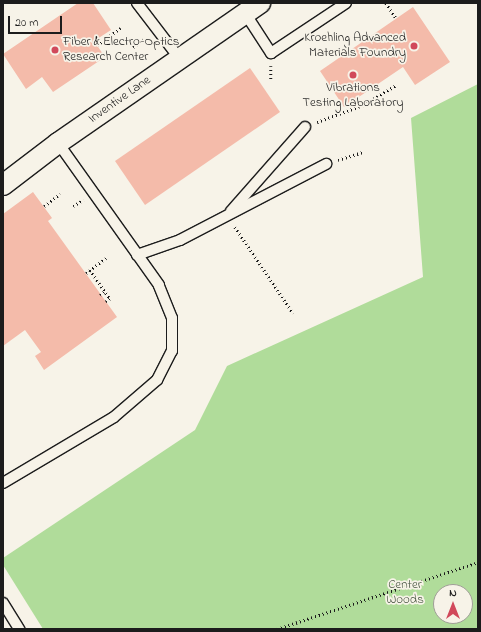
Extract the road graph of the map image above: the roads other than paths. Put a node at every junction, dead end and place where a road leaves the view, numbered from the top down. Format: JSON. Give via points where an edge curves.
{"nodes":[{"id":1,"x":137,"y":3,"type":"edge"},
{"id":2,"x":346,"y":3,"type":"edge"},
{"id":3,"x":252,"y":8,"type":"edge"},
{"id":4,"x":179,"y":58,"type":"junction"},
{"id":5,"x":305,"y":127,"type":"road end"},
{"id":6,"x":58,"y":144,"type":"junction"},
{"id":7,"x":326,"y":164,"type":"road end"},
{"id":8,"x":3,"y":185,"type":"edge"},
{"id":9,"x":227,"y":216,"type":"junction"},
{"id":10,"x":137,"y":255,"type":"junction"},
{"id":11,"x":3,"y":483,"type":"edge"},
{"id":12,"x":3,"y":603,"type":"edge"},
{"id":13,"x":19,"y":629,"type":"edge"}],
"edges":[{"from":1,"to":4,"type":"lane"},
{"from":2,"to":3,"type":"lane","via":[[271,53]]},
{"from":3,"to":4,"type":"street","name":"Inventive Lane"},
{"from":4,"to":6,"type":"street","name":"Inventive Lane"},
{"from":5,"to":9,"type":"lane"},
{"from":6,"to":8,"type":"street","name":"Inventive Lane"},
{"from":6,"to":10,"type":"lane"},
{"from":7,"to":9,"type":"lane"},
{"from":9,"to":10,"type":"lane","via":[[180,240]]},
{"from":10,"to":11,"type":"lane","via":[[159,285],[172,318],[172,351],[157,380],[114,417]]},
{"from":12,"to":13,"type":"lane"}]}
